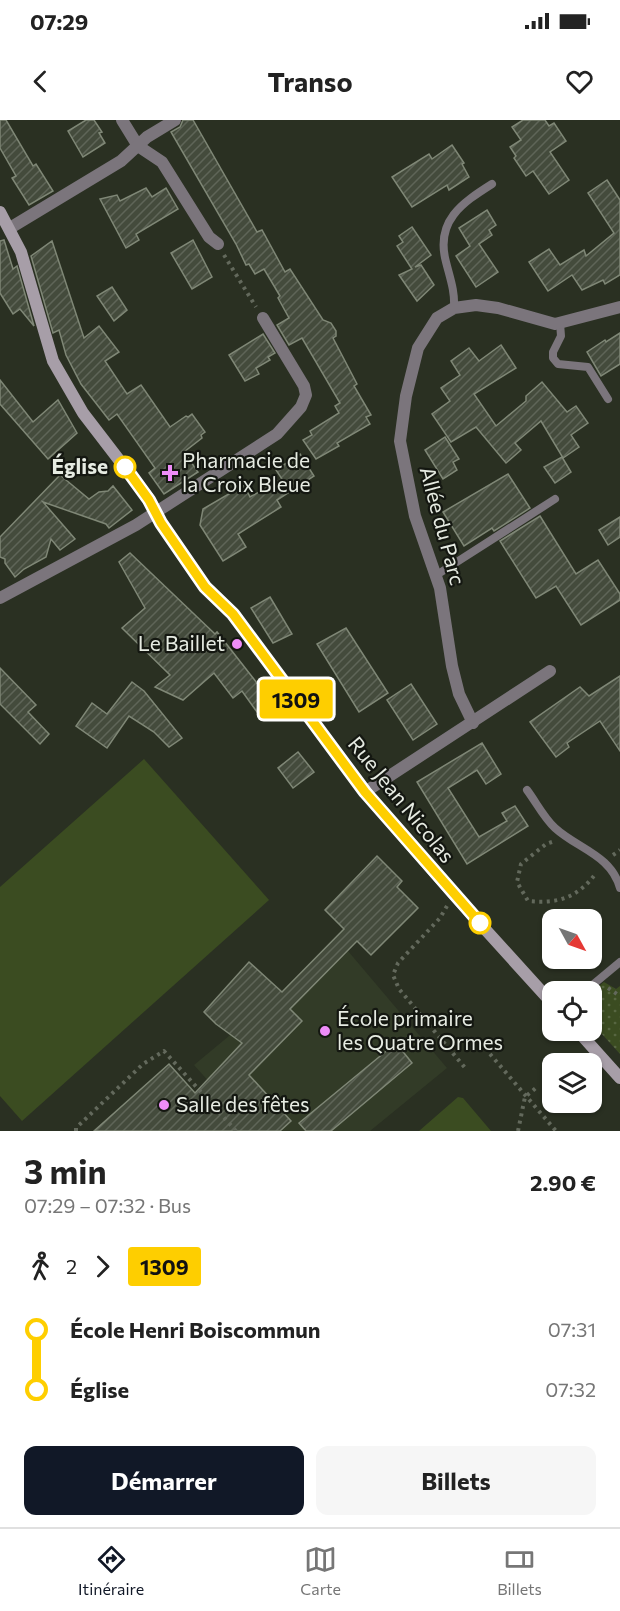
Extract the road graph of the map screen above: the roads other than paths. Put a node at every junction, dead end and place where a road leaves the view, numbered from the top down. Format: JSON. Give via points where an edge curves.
{"nodes":[{"id":1,"x":122,"y":120,"type":"edge"},
{"id":2,"x":175,"y":120,"type":"edge"},
{"id":3,"x":138,"y":146,"type":"junction"},
{"id":4,"x":492,"y":184,"type":"dead end"},
{"id":5,"x":0,"y":212,"type":"edge"},
{"id":6,"x":10,"y":228,"type":"junction"},
{"id":7,"x":218,"y":244,"type":"road end"},
{"id":8,"x":620,"y":307,"type":"edge"},
{"id":9,"x":454,"y":308,"type":"junction"},
{"id":10,"x":263,"y":318,"type":"road end"},
{"id":11,"x":560,"y":323,"type":"junction"},
{"id":12,"x":608,"y":399,"type":"dead end"},
{"id":13,"x":555,"y":499,"type":"dead end"},
{"id":14,"x":155,"y":511,"type":"junction"},
{"id":15,"x":435,"y":576,"type":"junction"},
{"id":16,"x":0,"y":598,"type":"edge"},
{"id":17,"x":550,"y":671,"type":"dead end"},
{"id":18,"x":473,"y":723,"type":"junction"},
{"id":19,"x":527,"y":790,"type":"dead end"},
{"id":20,"x":365,"y":792,"type":"junction"},
{"id":21,"x":620,"y":888,"type":"edge"},
{"id":22,"x":620,"y":962,"type":"edge"},
{"id":23,"x":597,"y":981,"type":"edge"},
{"id":24,"x":542,"y":992,"type":"edge"},
{"id":25,"x":587,"y":1041,"type":"edge"},
{"id":26,"x":620,"y":1078,"type":"edge"}],
"edges":[{"from":1,"to":3,"type":"street"},
{"from":2,"to":3,"type":"street"},
{"from":3,"to":6,"type":"street","via":[[121,161]]},
{"from":3,"to":7,"type":"street","via":[[162,162],[209,237]]},
{"from":4,"to":9,"type":"lane","via":[[459,208],[444,233]]},
{"from":5,"to":6,"type":"street","name":"Rue Jean Nicolas"},
{"from":6,"to":14,"type":"street","name":"Rue Jean Nicolas","via":[[21,252],[53,361],[83,412]]},
{"from":8,"to":11,"type":"street"},
{"from":9,"to":11,"type":"street","via":[[498,308]]},
{"from":9,"to":15,"type":"street","name":"Allée du Parc","via":[[437,318],[418,348],[400,441],[415,516]]},
{"from":10,"to":14,"type":"street","via":[[304,386],[306,395],[301,407],[277,434]]},
{"from":11,"to":12,"type":"lane","via":[[561,336],[553,358],[558,364],[588,367]]},
{"from":13,"to":15,"type":"lane"},
{"from":14,"to":16,"type":"street"},
{"from":14,"to":20,"type":"street","name":"Rue Jean Nicolas","via":[[205,587],[233,614]]},
{"from":15,"to":18,"type":"street","name":"Allée du Parc","via":[[459,694]]},
{"from":17,"to":18,"type":"street"},
{"from":18,"to":20,"type":"street"},
{"from":19,"to":21,"type":"lane","via":[[555,827],[605,861]]},
{"from":20,"to":24,"type":"street","name":"Rue Jean Nicolas"},
{"from":22,"to":23,"type":"lane"},
{"from":25,"to":26,"type":"street"}]}
